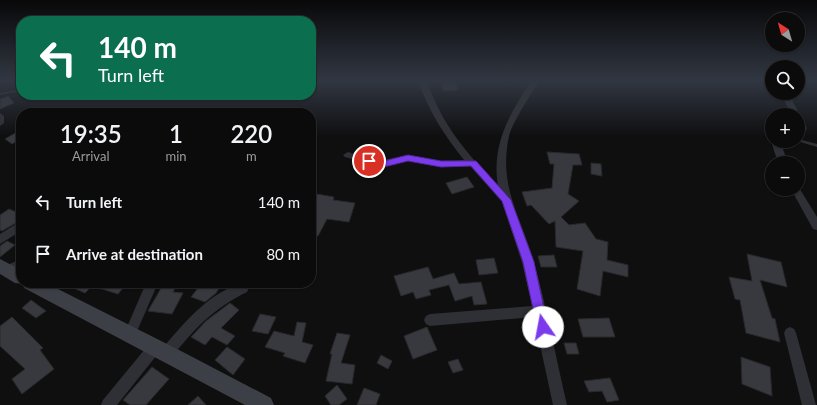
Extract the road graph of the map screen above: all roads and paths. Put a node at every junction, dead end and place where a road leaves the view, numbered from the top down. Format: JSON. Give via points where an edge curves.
{"nodes":[{"id":1,"x":428,"y":99,"type":"edge"},
{"id":2,"x":524,"y":99,"type":"edge"},
{"id":3,"x":0,"y":116,"type":"edge"},
{"id":4,"x":0,"y":123,"type":"edge"},
{"id":5,"x":805,"y":142,"type":"edge"},
{"id":6,"x":817,"y":146,"type":"edge"},
{"id":7,"x":348,"y":156,"type":"dead end"},
{"id":8,"x":473,"y":163,"type":"junction"},
{"id":9,"x":800,"y":196,"type":"edge"},
{"id":10,"x":506,"y":200,"type":"junction"},
{"id":11,"x":817,"y":226,"type":"edge"},
{"id":12,"x":16,"y":229,"type":"edge"},
{"id":13,"x":0,"y":240,"type":"edge"},
{"id":14,"x":40,"y":288,"type":"edge"},
{"id":15,"x":150,"y":288,"type":"edge"},
{"id":16,"x":243,"y":288,"type":"dead end"},
{"id":17,"x":539,"y":311,"type":"junction"},
{"id":18,"x":430,"y":320,"type":"dead end"},
{"id":19,"x":790,"y":333,"type":"dead end"},
{"id":20,"x":130,"y":334,"type":"junction"},
{"id":21,"x":161,"y":350,"type":"junction"},
{"id":22,"x":108,"y":405,"type":"edge"},
{"id":23,"x":264,"y":405,"type":"edge"},
{"id":24,"x":560,"y":405,"type":"edge"},
{"id":25,"x":809,"y":405,"type":"edge"}],
"edges":[{"from":1,"to":8,"type":"street","via":[[441,124]]},
{"from":2,"to":10,"type":"street","via":[[505,135],[501,174]]},
{"from":3,"to":4,"type":"street"},
{"from":5,"to":6,"type":"lane"},
{"from":7,"to":8,"type":"street","via":[[379,164],[408,158],[441,164]]},
{"from":8,"to":10,"type":"street"},
{"from":9,"to":11,"type":"street"},
{"from":10,"to":17,"type":"street","via":[[528,262]]},
{"from":12,"to":13,"type":"street"},
{"from":14,"to":20,"type":"main road"},
{"from":15,"to":20,"type":"street"},
{"from":16,"to":21,"type":"street","via":[[210,306]]},
{"from":17,"to":18,"type":"street"},
{"from":17,"to":24,"type":"street"},
{"from":19,"to":25,"type":"street"},
{"from":20,"to":21,"type":"main road"},
{"from":21,"to":22,"type":"street"},
{"from":21,"to":23,"type":"main road"}]}
